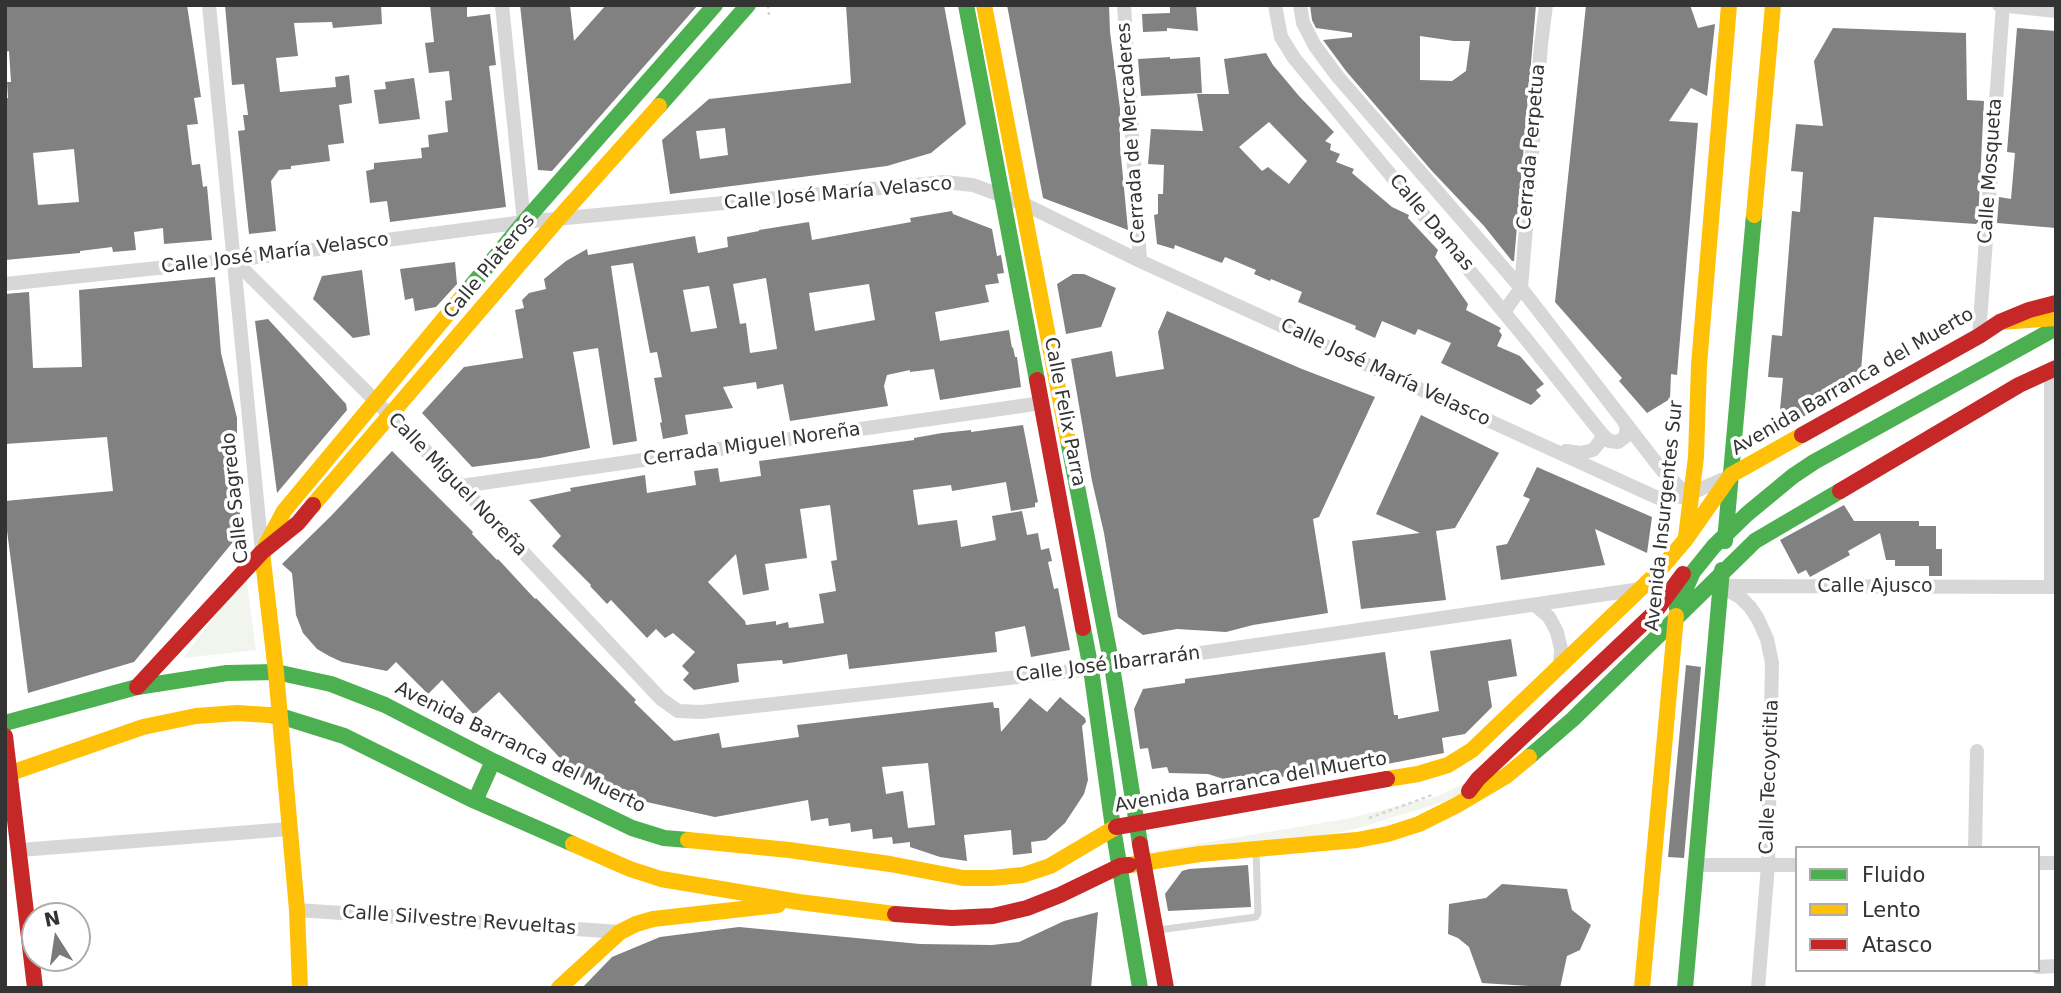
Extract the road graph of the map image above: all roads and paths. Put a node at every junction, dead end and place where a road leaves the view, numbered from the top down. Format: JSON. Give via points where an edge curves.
{"nodes":[{"id":1,"x":209,"y":5,"type":"edge"},
{"id":2,"x":502,"y":5,"type":"edge"},
{"id":3,"x":715,"y":5,"type":"edge"},
{"id":4,"x":748,"y":5,"type":"edge"},
{"id":5,"x":768,"y":5,"type":"edge"},
{"id":6,"x":966,"y":5,"type":"edge"},
{"id":7,"x":984,"y":5,"type":"edge"},
{"id":8,"x":1124,"y":5,"type":"edge"},
{"id":9,"x":1275,"y":5,"type":"edge"},
{"id":10,"x":1300,"y":5,"type":"edge"},
{"id":11,"x":1546,"y":5,"type":"edge"},
{"id":12,"x":1729,"y":5,"type":"edge"},
{"id":13,"x":1773,"y":5,"type":"edge"},
{"id":14,"x":2001,"y":5,"type":"edge"},
{"id":15,"x":2056,"y":11,"type":"edge"},
{"id":16,"x":769,"y":15,"type":"dead end"},
{"id":17,"x":1001,"y":194,"type":"junction"},
{"id":18,"x":1024,"y":204,"type":"junction"},
{"id":19,"x":558,"y":219,"type":"junction"},
{"id":20,"x":524,"y":222,"type":"junction"},
{"id":21,"x":234,"y":260,"type":"junction"},
{"id":22,"x":1140,"y":261,"type":"junction"},
{"id":23,"x":5,"y":284,"type":"edge"},
{"id":24,"x":1521,"y":288,"type":"junction"},
{"id":25,"x":2056,"y":303,"type":"edge"},
{"id":26,"x":1504,"y":312,"type":"junction"},
{"id":27,"x":2056,"y":318,"type":"edge"},
{"id":28,"x":2000,"y":322,"type":"junction"},
{"id":29,"x":2056,"y":328,"type":"edge"},
{"id":30,"x":1979,"y":336,"type":"junction"},
{"id":31,"x":2053,"y":368,"type":"edge"},
{"id":32,"x":376,"y":403,"type":"junction"},
{"id":33,"x":1042,"y":403,"type":"junction"},
{"id":34,"x":391,"y":416,"type":"junction"},
{"id":35,"x":1625,"y":424,"type":"junction"},
{"id":36,"x":1602,"y":434,"type":"junction"},
{"id":37,"x":1553,"y":450,"type":"junction"},
{"id":38,"x":1731,"y":475,"type":"junction"},
{"id":39,"x":461,"y":486,"type":"junction"},
{"id":40,"x":1690,"y":494,"type":"junction"},
{"id":41,"x":1726,"y":534,"type":"junction"},
{"id":42,"x":1686,"y":539,"type":"junction"},
{"id":43,"x":262,"y":552,"type":"junction"},
{"id":44,"x":1680,"y":580,"type":"junction"},
{"id":45,"x":1720,"y":580,"type":"junction"},
{"id":46,"x":2053,"y":587,"type":"edge"},
{"id":47,"x":1641,"y":589,"type":"junction"},
{"id":48,"x":1536,"y":606,"type":"junction"},
{"id":49,"x":1676,"y":613,"type":"junction"},
{"id":50,"x":1112,"y":666,"type":"junction"},
{"id":51,"x":1560,"y":667,"type":"junction"},
{"id":52,"x":1091,"y":669,"type":"junction"},
{"id":53,"x":276,"y":672,"type":"junction"},
{"id":54,"x":137,"y":687,"type":"junction"},
{"id":55,"x":678,"y":711,"type":"joint"},
{"id":56,"x":280,"y":716,"type":"junction"},
{"id":57,"x":5,"y":723,"type":"edge"},
{"id":58,"x":5,"y":736,"type":"edge"},
{"id":59,"x":1977,"y":751,"type":"dead end"},
{"id":60,"x":493,"y":761,"type":"junction"},
{"id":61,"x":7,"y":774,"type":"edge"},
{"id":62,"x":1441,"y":792,"type":"dead end"},
{"id":63,"x":1133,"y":799,"type":"junction"},
{"id":64,"x":475,"y":801,"type":"junction"},
{"id":65,"x":1457,"y":805,"type":"junction"},
{"id":66,"x":1183,"y":815,"type":"junction"},
{"id":67,"x":1365,"y":819,"type":"dead end"},
{"id":68,"x":1137,"y":822,"type":"junction"},
{"id":69,"x":1113,"y":828,"type":"junction"},
{"id":70,"x":289,"y":829,"type":"junction"},
{"id":71,"x":1975,"y":846,"type":"edge"},
{"id":72,"x":1256,"y":849,"type":"junction"},
{"id":73,"x":20,"y":850,"type":"junction"},
{"id":74,"x":1143,"y":861,"type":"junction"},
{"id":75,"x":1696,"y":865,"type":"junction"},
{"id":76,"x":1768,"y":865,"type":"junction"},
{"id":77,"x":1795,"y":865,"type":"edge"},
{"id":78,"x":1120,"y":866,"type":"junction"},
{"id":79,"x":799,"y":902,"type":"junction"},
{"id":80,"x":297,"y":910,"type":"junction"},
{"id":81,"x":1156,"y":930,"type":"junction"},
{"id":82,"x":620,"y":933,"type":"junction"},
{"id":83,"x":35,"y":988,"type":"edge"},
{"id":84,"x":300,"y":988,"type":"edge"},
{"id":85,"x":559,"y":988,"type":"edge"},
{"id":86,"x":1140,"y":988,"type":"edge"},
{"id":87,"x":1166,"y":988,"type":"edge"},
{"id":88,"x":1642,"y":988,"type":"edge"},
{"id":89,"x":1685,"y":988,"type":"edge"},
{"id":90,"x":1758,"y":988,"type":"edge"}],
"edges":[{"from":1,"to":21,"type":"street","name":"Calle Sagredo"},
{"from":2,"to":20,"type":"street"},
{"from":3,"to":20,"type":"main road","name":"Calle Plateros"},
{"from":4,"to":19,"type":"main road","name":"Calle Plateros"},
{"from":5,"to":16,"type":"path"},
{"from":6,"to":17,"type":"main road","name":"Calle Felix Parra"},
{"from":7,"to":18,"type":"main road","name":"Calle Felix Parra"},
{"from":8,"to":22,"type":"street","name":"Cerrada de Mercaderes"},
{"from":9,"to":26,"type":"street","name":"Calle Damas","via":[[1281,37],[1294,58]]},
{"from":10,"to":24,"type":"street","name":"Calle Damas","via":[[1303,23],[1338,77]]},
{"from":11,"to":24,"type":"street","name":"Cerrada Perpetua"},
{"from":12,"to":40,"type":"main road","name":"Avenida Insurgentes Sur"},
{"from":13,"to":38,"type":"main road"},
{"from":14,"to":15,"type":"street"},
{"from":14,"to":30,"type":"street","name":"Calle Mosqueta"},
{"from":17,"to":18,"type":"street","name":"Calle José María Velasco"},
{"from":17,"to":19,"type":"street","name":"Calle José María Velasco","via":[[945,182]]},
{"from":17,"to":33,"type":"main road","name":"Calle Felix Parra"},
{"from":18,"to":22,"type":"street","name":"Calle José María Velasco"},
{"from":18,"to":50,"type":"main road","name":"Calle Felix Parra"},
{"from":19,"to":20,"type":"street","name":"Calle José María Velasco"},
{"from":19,"to":34,"type":"main road","name":"Calle Plateros"},
{"from":20,"to":21,"type":"street","name":"Calle José María Velasco"},
{"from":20,"to":32,"type":"main road","name":"Calle Plateros"},
{"from":21,"to":23,"type":"street","name":"Calle José María Velasco"},
{"from":21,"to":32,"type":"street","name":"Calle Miguel Noreña"},
{"from":21,"to":43,"type":"street","name":"Calle Sagredo"},
{"from":22,"to":37,"type":"street","name":"Calle José María Velasco"},
{"from":24,"to":26,"type":"street"},
{"from":24,"to":35,"type":"street","name":"Calle Damas"},
{"from":25,"to":28,"type":"main road","name":"Avenida Barranca del Muerto"},
{"from":26,"to":36,"type":"street","name":"Calle Damas"},
{"from":27,"to":28,"type":"main road"},
{"from":28,"to":30,"type":"main road","name":"Avenida Barranca del Muerto"},
{"from":29,"to":41,"type":"main road","via":[[1814,462],[1773,491]]},
{"from":30,"to":38,"type":"main road","name":"Avenida Barranca del Muerto"},
{"from":31,"to":45,"type":"main road","via":[[1762,537]]},
{"from":31,"to":46,"type":"street"},
{"from":32,"to":34,"type":"street","name":"Calle Miguel Noreña"},
{"from":32,"to":43,"type":"main road","name":"Calle Plateros","via":[[284,511]]},
{"from":33,"to":39,"type":"street","name":"Cerrada Miguel Noreña"},
{"from":33,"to":52,"type":"main road","name":"Calle Felix Parra"},
{"from":34,"to":39,"type":"street","name":"Calle Miguel Noreña"},
{"from":34,"to":43,"type":"main road","name":"Calle Plateros","via":[[298,523]]},
{"from":35,"to":36,"type":"street","via":[[1625,436],[1618,442]]},
{"from":35,"to":40,"type":"street","name":"Calle Damas","via":[[1669,477]]},
{"from":36,"to":37,"type":"street","via":[[1598,446],[1587,452]]},
{"from":37,"to":40,"type":"street","name":"Calle José María Velasco","via":[[1658,498]]},
{"from":38,"to":40,"type":"street"},
{"from":38,"to":41,"type":"main road"},
{"from":38,"to":42,"type":"main road","name":"Avenida Barranca del Muerto"},
{"from":38,"to":44,"type":"main road"},
{"from":39,"to":55,"type":"street","name":"Calle Miguel Noreña"},
{"from":40,"to":42,"type":"main road","name":"Avenida Insurgentes Sur"},
{"from":41,"to":45,"type":"main road"},
{"from":41,"to":49,"type":"main road","via":[[1693,572]]},
{"from":42,"to":44,"type":"main road","name":"Avenida Insurgentes Sur"},
{"from":42,"to":47,"type":"main road","name":"Avenida Barranca del Muerto"},
{"from":43,"to":53,"type":"main road","name":"Calle Sagredo"},
{"from":43,"to":54,"type":"main road","name":"Calle Plateros"},
{"from":44,"to":49,"type":"main road","name":"Avenida Insurgentes Sur"},
{"from":44,"to":65,"type":"main road","via":[[1655,612],[1478,779]]},
{"from":45,"to":46,"type":"street","name":"Calle Ajusco"},
{"from":45,"to":49,"type":"main road"},
{"from":45,"to":75,"type":"main road"},
{"from":45,"to":76,"type":"street","name":"Calle Tecoyotitla","via":[[1750,607],[1763,629],[1772,663]]},
{"from":47,"to":48,"type":"street","name":"Calle José Ibarrarán"},
{"from":47,"to":51,"type":"main road","name":"Avenida Barranca del Muerto"},
{"from":48,"to":50,"type":"street","name":"Calle José Ibarrarán"},
{"from":48,"to":51,"type":"street","via":[[1558,632]]},
{"from":49,"to":65,"type":"main road","via":[[1573,719],[1506,776]]},
{"from":49,"to":88,"type":"main road","name":"Avenida Insurgentes Sur"},
{"from":50,"to":52,"type":"street","name":"Calle José Ibarrarán"},
{"from":50,"to":63,"type":"main road","name":"Calle Felix Parra"},
{"from":51,"to":66,"type":"main road","name":"Avenida Barranca del Muerto","via":[[1472,750],[1448,765]]},
{"from":52,"to":55,"type":"street","name":"Calle José Ibarrarán"},
{"from":52,"to":69,"type":"main road","name":"Calle Felix Parra"},
{"from":53,"to":54,"type":"main road","name":"Avenida Barranca del Muerto","via":[[227,673]]},
{"from":53,"to":56,"type":"main road","name":"Calle Sagredo"},
{"from":53,"to":60,"type":"main road","name":"Avenida Barranca del Muerto","via":[[331,684],[385,705]]},
{"from":54,"to":57,"type":"main road","name":"Avenida Barranca del Muerto"},
{"from":56,"to":61,"type":"main road","via":[[196,716],[143,727]]},
{"from":56,"to":64,"type":"main road","via":[[344,736]]},
{"from":56,"to":70,"type":"main road","name":"Calle Sagredo"},
{"from":58,"to":61,"type":"main road"},
{"from":59,"to":71,"type":"street"},
{"from":60,"to":64,"type":"main road"},
{"from":60,"to":69,"type":"main road","name":"Avenida Barranca del Muerto","via":[[632,828],[664,838],[789,850],[963,878],[1023,875],[1050,866]]},
{"from":61,"to":73,"type":"main road"},
{"from":62,"to":67,"type":"path"},
{"from":63,"to":66,"type":"main road","via":[[1149,809]]},
{"from":63,"to":68,"type":"main road","name":"Calle Felix Parra"},
{"from":64,"to":79,"type":"main road","via":[[661,879]]},
{"from":65,"to":72,"type":"main road","via":[[1388,834]]},
{"from":66,"to":68,"type":"main road","name":"Avenida Barranca del Muerto"},
{"from":68,"to":69,"type":"main road","name":"Avenida Barranca del Muerto"},
{"from":68,"to":74,"type":"main road","name":"Calle Felix Parra"},
{"from":69,"to":78,"type":"main road","name":"Calle Felix Parra"},
{"from":70,"to":73,"type":"street"},
{"from":70,"to":80,"type":"main road","name":"Calle Sagredo"},
{"from":72,"to":74,"type":"main road"},
{"from":72,"to":81,"type":"lane","via":[[1256,917]]},
{"from":73,"to":83,"type":"main road"},
{"from":74,"to":78,"type":"main road"},
{"from":74,"to":81,"type":"main road","name":"Calle Felix Parra"},
{"from":75,"to":76,"type":"street"},
{"from":75,"to":89,"type":"main road"},
{"from":76,"to":77,"type":"street"},
{"from":76,"to":90,"type":"street","name":"Calle Tecoyotitla"},
{"from":78,"to":79,"type":"main road","via":[[1027,908],[993,916],[940,918]]},
{"from":78,"to":86,"type":"main road","name":"Calle Felix Parra"},
{"from":79,"to":82,"type":"main road","via":[[653,919]]},
{"from":80,"to":82,"type":"street","name":"Calle Silvestre Revueltas"},
{"from":80,"to":84,"type":"main road","name":"Calle Sagredo"},
{"from":81,"to":87,"type":"main road","name":"Calle Felix Parra"},
{"from":82,"to":85,"type":"main road"}]}
